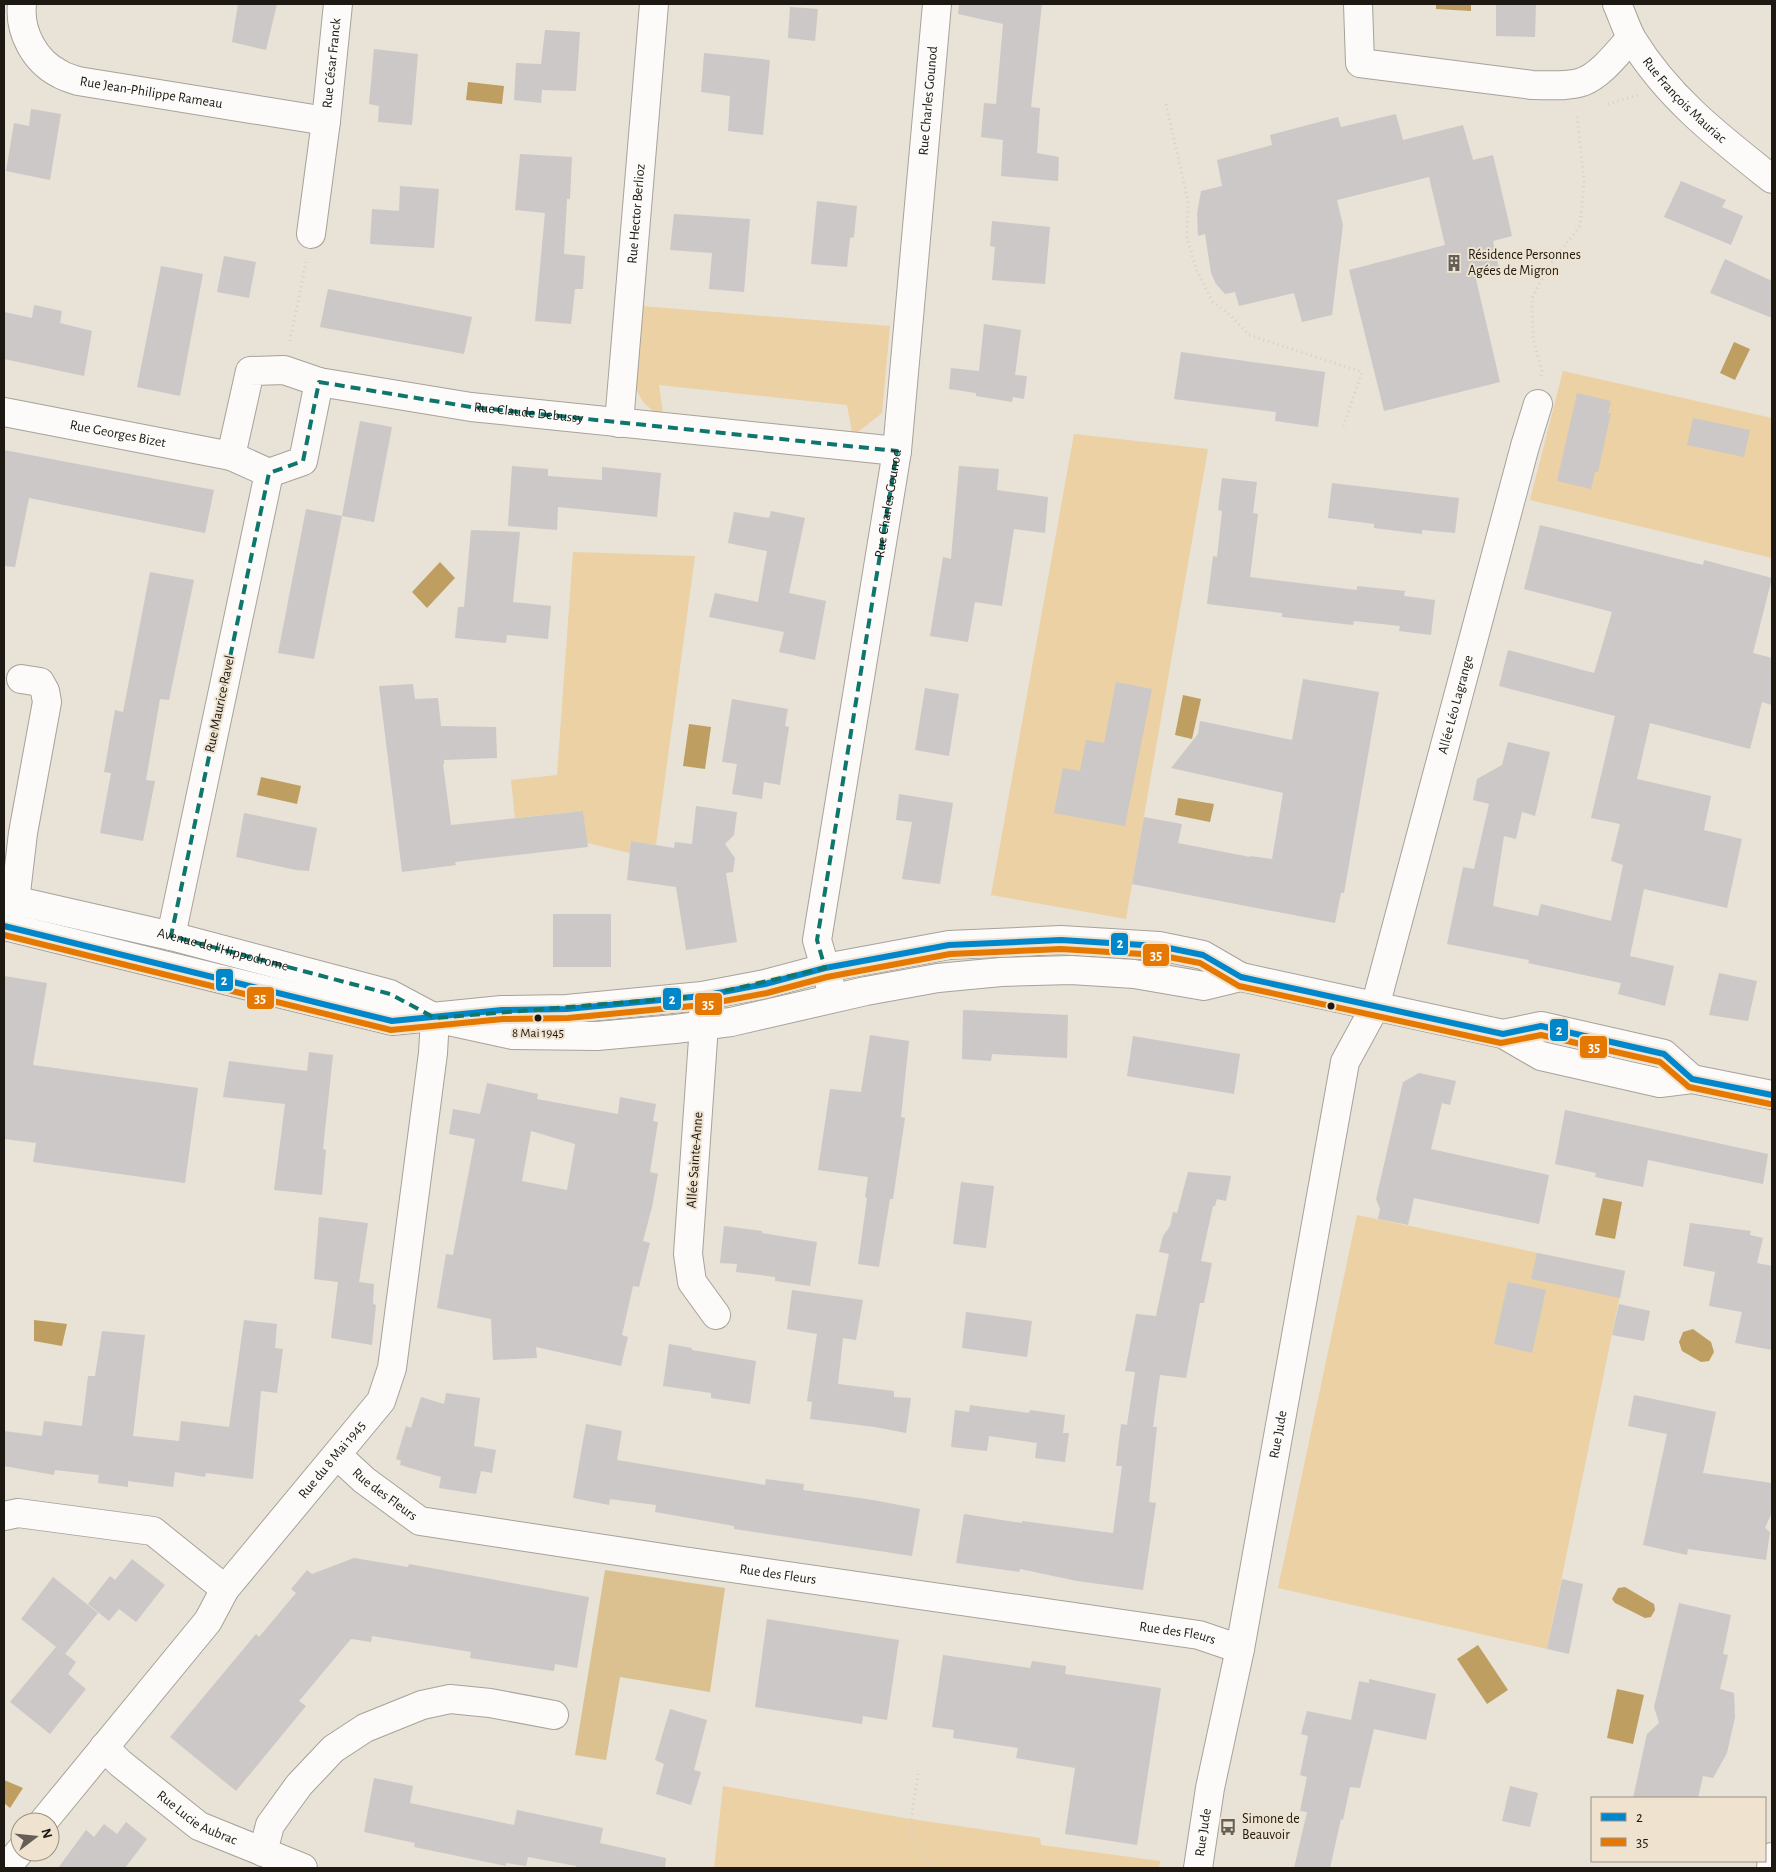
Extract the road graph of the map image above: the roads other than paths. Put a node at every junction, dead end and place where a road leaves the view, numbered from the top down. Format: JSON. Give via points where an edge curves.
{"nodes":[{"id":1,"x":22,"y":4,"type":"edge"},
{"id":2,"x":338,"y":4,"type":"edge"},
{"id":3,"x":654,"y":4,"type":"edge"},
{"id":4,"x":937,"y":4,"type":"edge"},
{"id":5,"x":1358,"y":4,"type":"edge"},
{"id":6,"x":1617,"y":4,"type":"edge"},
{"id":7,"x":1632,"y":38,"type":"junction"},
{"id":8,"x":326,"y":121,"type":"junction"},
{"id":9,"x":1772,"y":179,"type":"edge"},
{"id":10,"x":311,"y":234,"type":"road end"},
{"id":11,"x":319,"y":382,"type":"junction"},
{"id":12,"x":1538,"y":404,"type":"road end"},
{"id":13,"x":4,"y":412,"type":"edge"},
{"id":14,"x":619,"y":423,"type":"junction"},
{"id":15,"x":897,"y":451,"type":"junction"},
{"id":16,"x":231,"y":456,"type":"junction"},
{"id":17,"x":269,"y":473,"type":"junction"},
{"id":18,"x":21,"y":678,"type":"dead end"},
{"id":19,"x":9,"y":899,"type":"edge"},
{"id":20,"x":4,"y":926,"type":"edge"},
{"id":21,"x":171,"y":936,"type":"junction"},
{"id":22,"x":825,"y":968,"type":"junction"},
{"id":23,"x":1241,"y":977,"type":"junction"},
{"id":24,"x":702,"y":996,"type":"junction"},
{"id":25,"x":834,"y":998,"type":"junction"},
{"id":26,"x":1376,"y":1007,"type":"junction"},
{"id":27,"x":436,"y":1018,"type":"junction"},
{"id":28,"x":704,"y":1025,"type":"junction"},
{"id":29,"x":1772,"y":1095,"type":"edge"},
{"id":30,"x":716,"y":1315,"type":"dead end"},
{"id":31,"x":337,"y":1454,"type":"junction"},
{"id":32,"x":4,"y":1516,"type":"edge"},
{"id":33,"x":225,"y":1589,"type":"junction"},
{"id":34,"x":1240,"y":1649,"type":"junction"},
{"id":35,"x":554,"y":1716,"type":"dead end"},
{"id":36,"x":104,"y":1747,"type":"junction"},
{"id":37,"x":51,"y":1812,"type":"edge"},
{"id":38,"x":262,"y":1852,"type":"junction"},
{"id":39,"x":1772,"y":1857,"type":"edge"},
{"id":40,"x":302,"y":1868,"type":"edge"},
{"id":41,"x":1198,"y":1868,"type":"edge"},
{"id":42,"x":1771,"y":1868,"type":"edge"}],
"edges":[{"from":1,"to":8,"type":"street","name":"Rue Jean-Philippe Rameau","via":[[21,18],[27,40],[40,58],[58,73],[78,81]]},
{"from":2,"to":8,"type":"street","name":"Rue César Franck"},
{"from":3,"to":14,"type":"street","name":"Rue Hector Berlioz"},
{"from":4,"to":15,"type":"street","name":"Rue Charles Gounod"},
{"from":5,"to":7,"type":"street","via":[[1360,63],[1559,86],[1583,82],[1606,66]]},
{"from":6,"to":7,"type":"street","name":"Rue François Mauriac"},
{"from":7,"to":9,"type":"street","name":"Rue François Mauriac","via":[[1668,87],[1703,124]]},
{"from":8,"to":10,"type":"street","name":"Rue César Franck"},
{"from":11,"to":14,"type":"street","name":"Rue Claude Debussy","via":[[471,406]]},
{"from":11,"to":16,"type":"street","name":"Rue Claude Debussy","via":[[284,370],[250,371]]},
{"from":11,"to":17,"type":"street","via":[[303,461]]},
{"from":12,"to":26,"type":"street","name":"Allée Léo Lagrange"},
{"from":13,"to":16,"type":"street","name":"Rue Georges Bizet"},
{"from":14,"to":15,"type":"street","name":"Rue Claude Debussy"},
{"from":15,"to":22,"type":"street","name":"Rue Charles Gounod","via":[[817,940]]},
{"from":16,"to":17,"type":"street"},
{"from":17,"to":21,"type":"street","name":"Rue Maurice Ravel"},
{"from":18,"to":19,"type":"street","via":[[40,682],[47,702]]},
{"from":19,"to":21,"type":"street","name":"Avenue de l'Hippodrome"},
{"from":20,"to":27,"type":"street","name":"Avenue de l'Hippodrome","via":[[392,1021]]},
{"from":21,"to":27,"type":"street","name":"Avenue de l'Hippodrome","via":[[390,994]]},
{"from":22,"to":23,"type":"street","name":"Avenue de l'Hippodrome","via":[[949,945],[1061,940],[1159,946],[1203,955]]},
{"from":22,"to":24,"type":"street","name":"Avenue de l'Hippodrome"},
{"from":22,"to":25,"type":"street","name":"Rue Charles Gounod"},
{"from":23,"to":25,"type":"street","via":[[1204,986],[1134,974],[1071,970],[1001,972],[924,981]]},
{"from":23,"to":26,"type":"street"},
{"from":24,"to":27,"type":"street","name":"Avenue de l'Hippodrome","via":[[567,1009],[502,1010]]},
{"from":24,"to":28,"type":"street","name":"Allée Sainte-Anne"},
{"from":25,"to":28,"type":"street","via":[[731,1022]]},
{"from":26,"to":29,"type":"street","via":[[1503,1034],[1541,1026],[1551,1028],[1664,1054],[1692,1079]]},
{"from":26,"to":34,"type":"street","name":"Rue Jude","via":[[1345,1062]]},
{"from":27,"to":28,"type":"street","via":[[513,1035],[597,1036]]},
{"from":27,"to":31,"type":"street","name":"Rue du 8 Mai 1945","via":[[392,1368],[380,1401]]},
{"from":28,"to":30,"type":"street","name":"Allée Sainte-Anne","via":[[688,1254],[692,1282]]},
{"from":31,"to":33,"type":"street","name":"Rue du 8 Mai 1945"},
{"from":31,"to":34,"type":"street","name":"Rue des Fleurs","via":[[364,1480],[420,1521],[1199,1635]]},
{"from":32,"to":33,"type":"street","via":[[18,1514],[153,1531]]},
{"from":33,"to":36,"type":"street","name":"Rue du 8 Mai 1945","via":[[208,1621]]},
{"from":34,"to":41,"type":"street","name":"Rue Jude","via":[[1210,1788]]},
{"from":35,"to":38,"type":"street","via":[[490,1703],[450,1700],[422,1705],[365,1728],[333,1749],[299,1785],[270,1825]]},
{"from":36,"to":37,"type":"street","name":"Rue du 8 Mai 1945"},
{"from":36,"to":38,"type":"street","name":"Rue Lucie Aubrac","via":[[199,1826]]},
{"from":38,"to":40,"type":"street","name":"Rue Lucie Aubrac"},
{"from":39,"to":42,"type":"street"}]}
